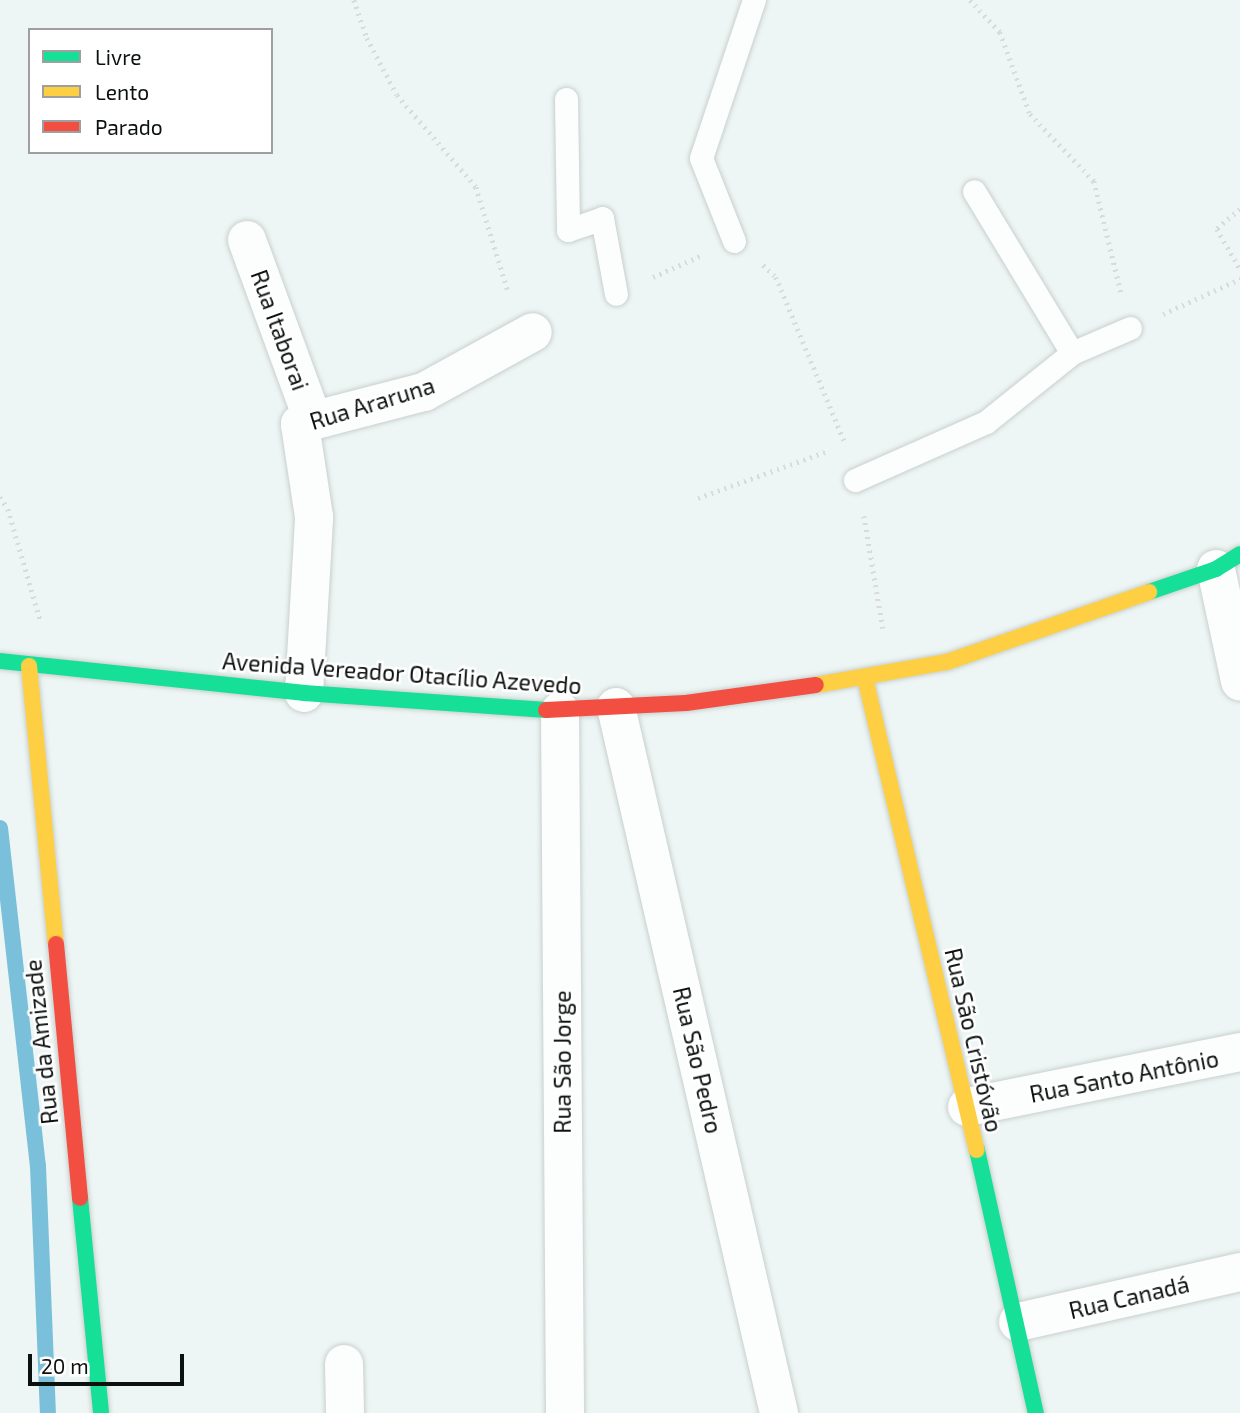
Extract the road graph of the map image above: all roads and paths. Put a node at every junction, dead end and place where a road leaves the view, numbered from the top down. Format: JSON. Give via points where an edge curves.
{"nodes":[{"id":1,"x":354,"y":0,"type":"edge"},
{"id":2,"x":754,"y":0,"type":"edge"},
{"id":3,"x":970,"y":0,"type":"edge"},
{"id":4,"x":566,"y":99,"type":"dead end"},
{"id":5,"x":974,"y":191,"type":"dead end"},
{"id":6,"x":1240,"y":209,"type":"edge"},
{"id":7,"x":247,"y":240,"type":"dead end"},
{"id":8,"x":734,"y":240,"type":"joint"},
{"id":9,"x":1240,"y":269,"type":"edge"},
{"id":10,"x":1240,"y":279,"type":"edge"},
{"id":11,"x":615,"y":294,"type":"joint"},
{"id":12,"x":1130,"y":328,"type":"junction"},
{"id":13,"x":533,"y":332,"type":"joint"},
{"id":14,"x":1072,"y":353,"type":"junction"},
{"id":15,"x":313,"y":420,"type":"junction"},
{"id":16,"x":846,"y":445,"type":"dead end"},
{"id":17,"x":855,"y":480,"type":"dead end"},
{"id":18,"x":0,"y":497,"type":"edge"},
{"id":19,"x":698,"y":498,"type":"dead end"},
{"id":20,"x":1228,"y":561,"type":"edge"},
{"id":21,"x":0,"y":661,"type":"edge"},
{"id":22,"x":29,"y":666,"type":"junction"},
{"id":23,"x":54,"y":668,"type":"junction"},
{"id":24,"x":865,"y":678,"type":"junction"},
{"id":25,"x":1240,"y":681,"type":"edge"},
{"id":26,"x":303,"y":693,"type":"junction"},
{"id":27,"x":616,"y":707,"type":"junction"},
{"id":28,"x":560,"y":711,"type":"junction"},
{"id":29,"x":1240,"y":1052,"type":"edge"},
{"id":30,"x":967,"y":1107,"type":"junction"},
{"id":31,"x":1240,"y":1272,"type":"edge"},
{"id":32,"x":1017,"y":1322,"type":"junction"},
{"id":33,"x":344,"y":1364,"type":"dead end"},
{"id":34,"x":101,"y":1413,"type":"edge"},
{"id":35,"x":345,"y":1413,"type":"edge"},
{"id":36,"x":565,"y":1413,"type":"edge"},
{"id":37,"x":779,"y":1413,"type":"edge"},
{"id":38,"x":1036,"y":1413,"type":"edge"}],
"edges":[{"from":1,"to":13,"type":"path","via":[[367,38],[397,95],[476,187],[518,329]]},
{"from":2,"to":8,"type":"lane","via":[[701,158]]},
{"from":3,"to":12,"type":"path","via":[[1000,32],[1030,114],[1094,181]]},
{"from":4,"to":11,"type":"lane","via":[[568,230],[602,218]]},
{"from":5,"to":14,"type":"lane"},
{"from":6,"to":9,"type":"path","via":[[1217,229]]},
{"from":7,"to":15,"type":"street","name":"Rua Itaborai"},
{"from":8,"to":11,"type":"path"},
{"from":10,"to":12,"type":"path"},
{"from":12,"to":14,"type":"lane"},
{"from":13,"to":15,"type":"street","name":"Rua Araruna","via":[[424,392]]},
{"from":14,"to":17,"type":"lane","via":[[986,422]]},
{"from":15,"to":26,"type":"street","name":"Rua Araruna","via":[[300,424],[314,517]]},
{"from":16,"to":19,"type":"path"},
{"from":18,"to":23,"type":"path","via":[[8,509]]},
{"from":20,"to":24,"type":"street","name":"Avenida Vereador Otacílio Azevedo","via":[[947,662]]},
{"from":20,"to":25,"type":"street"},
{"from":21,"to":22,"type":"street","name":"Avenida Vereador Otacílio Azevedo"},
{"from":22,"to":23,"type":"street","name":"Avenida Vereador Otacílio Azevedo"},
{"from":22,"to":34,"type":"street","name":"Rua da Amizade"},
{"from":23,"to":26,"type":"street","name":"Avenida Vereador Otacílio Azevedo"},
{"from":24,"to":27,"type":"street","name":"Avenida Vereador Otacílio Azevedo","via":[[686,703]]},
{"from":24,"to":30,"type":"street","name":"Rua São Cristóvão"},
{"from":26,"to":28,"type":"street","name":"Avenida Vereador Otacílio Azevedo"},
{"from":27,"to":28,"type":"street","name":"Avenida Vereador Otacílio Azevedo"},
{"from":27,"to":37,"type":"street","name":"Rua São Pedro"},
{"from":28,"to":36,"type":"street","name":"Rua São Jorge"},
{"from":29,"to":30,"type":"street","name":"Rua Santo Antônio"},
{"from":30,"to":32,"type":"street","name":"Rua São Cristóvão"},
{"from":31,"to":32,"type":"street","name":"Rua Canadá"},
{"from":32,"to":38,"type":"street","name":"Rua São Cristóvão"},
{"from":33,"to":35,"type":"street"}]}
